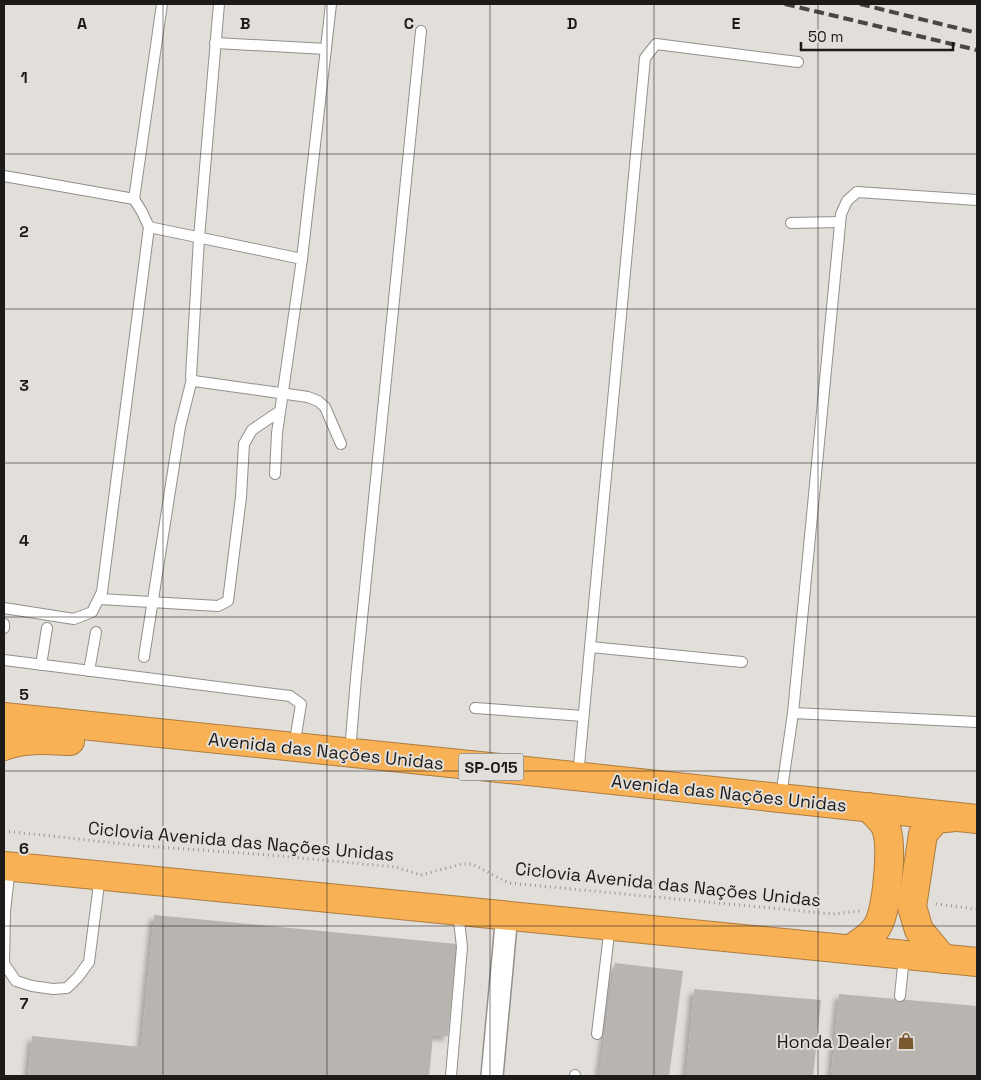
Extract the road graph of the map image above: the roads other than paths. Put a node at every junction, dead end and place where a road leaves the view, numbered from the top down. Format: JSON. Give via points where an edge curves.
{"nodes":[{"id":1,"x":162,"y":4,"type":"edge"},
{"id":2,"x":218,"y":4,"type":"edge"},
{"id":3,"x":331,"y":4,"type":"edge"},
{"id":4,"x":421,"y":31,"type":"dead end"},
{"id":5,"x":215,"y":43,"type":"junction"},
{"id":6,"x":326,"y":49,"type":"junction"},
{"id":7,"x":798,"y":62,"type":"dead end"},
{"id":8,"x":4,"y":176,"type":"edge"},
{"id":9,"x":134,"y":199,"type":"junction"},
{"id":10,"x":977,"y":200,"type":"edge"},
{"id":11,"x":840,"y":222,"type":"junction"},
{"id":12,"x":791,"y":223,"type":"dead end"},
{"id":13,"x":148,"y":227,"type":"junction"},
{"id":14,"x":199,"y":238,"type":"junction"},
{"id":15,"x":302,"y":259,"type":"junction"},
{"id":16,"x":192,"y":379,"type":"junction"},
{"id":17,"x":283,"y":393,"type":"junction"},
{"id":18,"x":280,"y":411,"type":"junction"},
{"id":19,"x":341,"y":444,"type":"dead end"},
{"id":20,"x":275,"y":474,"type":"dead end"},
{"id":21,"x":100,"y":599,"type":"junction"},
{"id":22,"x":152,"y":602,"type":"junction"},
{"id":23,"x":4,"y":608,"type":"edge"},
{"id":24,"x":4,"y":624,"type":"edge"},
{"id":25,"x":4,"y":628,"type":"edge"},
{"id":26,"x":47,"y":628,"type":"dead end"},
{"id":27,"x":96,"y":632,"type":"dead end"},
{"id":28,"x":591,"y":647,"type":"junction"},
{"id":29,"x":144,"y":657,"type":"dead end"},
{"id":30,"x":4,"y":660,"type":"edge"},
{"id":31,"x":742,"y":662,"type":"dead end"},
{"id":32,"x":41,"y":665,"type":"junction"},
{"id":33,"x":89,"y":671,"type":"junction"},
{"id":34,"x":475,"y":708,"type":"dead end"},
{"id":35,"x":793,"y":712,"type":"junction"},
{"id":36,"x":583,"y":716,"type":"junction"},
{"id":37,"x":4,"y":717,"type":"edge"},
{"id":38,"x":977,"y":722,"type":"edge"},
{"id":39,"x":195,"y":737,"type":"junction"},
{"id":40,"x":4,"y":746,"type":"edge"},
{"id":41,"x":294,"y":748,"type":"junction"},
{"id":42,"x":350,"y":753,"type":"junction"},
{"id":43,"x":578,"y":777,"type":"junction"},
{"id":44,"x":781,"y":798,"type":"junction"},
{"id":45,"x":868,"y":807,"type":"junction"},
{"id":46,"x":967,"y":818,"type":"edge"},
{"id":47,"x":7,"y":866,"type":"edge"},
{"id":48,"x":100,"y":875,"type":"junction"},
{"id":49,"x":458,"y":911,"type":"junction"},
{"id":50,"x":507,"y":914,"type":"junction"},
{"id":51,"x":610,"y":925,"type":"junction"},
{"id":52,"x":851,"y":949,"type":"junction"},
{"id":53,"x":904,"y":955,"type":"junction"},
{"id":54,"x":943,"y":959,"type":"junction"},
{"id":55,"x":977,"y":962,"type":"edge"},
{"id":56,"x":900,"y":996,"type":"dead end"},
{"id":57,"x":597,"y":1034,"type":"dead end"},
{"id":58,"x":451,"y":1076,"type":"edge"},
{"id":59,"x":492,"y":1076,"type":"edge"}],
"edges":[{"from":1,"to":9,"type":"lane"},
{"from":2,"to":5,"type":"lane"},
{"from":3,"to":6,"type":"lane"},
{"from":4,"to":42,"type":"lane"},
{"from":5,"to":6,"type":"lane"},
{"from":5,"to":14,"type":"lane"},
{"from":6,"to":15,"type":"lane"},
{"from":7,"to":28,"type":"lane","via":[[656,44],[645,58]]},
{"from":8,"to":9,"type":"lane"},
{"from":9,"to":13,"type":"lane"},
{"from":10,"to":11,"type":"lane","via":[[857,192],[847,201]]},
{"from":11,"to":12,"type":"lane"},
{"from":11,"to":35,"type":"lane"},
{"from":13,"to":14,"type":"lane"},
{"from":13,"to":21,"type":"lane"},
{"from":14,"to":15,"type":"lane"},
{"from":14,"to":16,"type":"lane"},
{"from":15,"to":17,"type":"lane"},
{"from":16,"to":17,"type":"lane"},
{"from":16,"to":22,"type":"lane","via":[[180,427]]},
{"from":17,"to":18,"type":"lane"},
{"from":17,"to":19,"type":"lane","via":[[308,397],[325,407]]},
{"from":18,"to":20,"type":"lane"},
{"from":18,"to":22,"type":"lane","via":[[252,430],[244,444],[228,601],[218,606]]},
{"from":21,"to":22,"type":"lane"},
{"from":21,"to":23,"type":"lane","via":[[92,612],[74,619]]},
{"from":22,"to":29,"type":"lane"},
{"from":24,"to":25,"type":"lane"},
{"from":26,"to":32,"type":"lane"},
{"from":27,"to":33,"type":"lane"},
{"from":28,"to":31,"type":"lane"},
{"from":28,"to":36,"type":"lane"},
{"from":30,"to":32,"type":"lane"},
{"from":32,"to":33,"type":"lane"},
{"from":33,"to":41,"type":"lane","via":[[290,696],[301,704]]},
{"from":34,"to":36,"type":"lane"},
{"from":35,"to":38,"type":"lane"},
{"from":35,"to":44,"type":"lane"},
{"from":36,"to":43,"type":"lane"},
{"from":37,"to":39,"type":"highway","name":"Avenida das Nações Unidas","number":"SP-015"},
{"from":39,"to":40,"type":"highway","via":[[173,747],[36,740]]},
{"from":39,"to":41,"type":"highway","name":"Avenida das Nações Unidas","number":"SP-015"},
{"from":41,"to":42,"type":"highway","name":"Avenida das Nações Unidas","number":"SP-015"},
{"from":42,"to":43,"type":"highway","name":"Avenida das Nações Unidas","number":"SP-015"},
{"from":43,"to":44,"type":"highway","name":"Avenida das Nações Unidas","number":"SP-015"},
{"from":44,"to":45,"type":"highway","name":"Avenida das Nações Unidas","number":"SP-015"},
{"from":45,"to":46,"type":"highway","name":"Avenida das Nações Unidas","number":"SP-015"},
{"from":45,"to":52,"type":"highway","via":[[885,825],[889,837],[888,872],[879,924]]},
{"from":46,"to":54,"type":"highway","via":[[936,820],[923,834],[914,919]]},
{"from":47,"to":48,"type":"highway"},
{"from":47,"to":48,"type":"lane","via":[[4,964],[16,981],[52,989],[67,988],[89,962]]},
{"from":48,"to":49,"type":"highway"},
{"from":49,"to":50,"type":"highway"},
{"from":49,"to":58,"type":"lane","via":[[462,947]]},
{"from":50,"to":51,"type":"highway"},
{"from":50,"to":59,"type":"street"},
{"from":51,"to":52,"type":"highway"},
{"from":51,"to":57,"type":"lane"},
{"from":52,"to":53,"type":"highway"},
{"from":53,"to":54,"type":"highway"},
{"from":53,"to":56,"type":"lane"},
{"from":54,"to":55,"type":"highway"}]}
